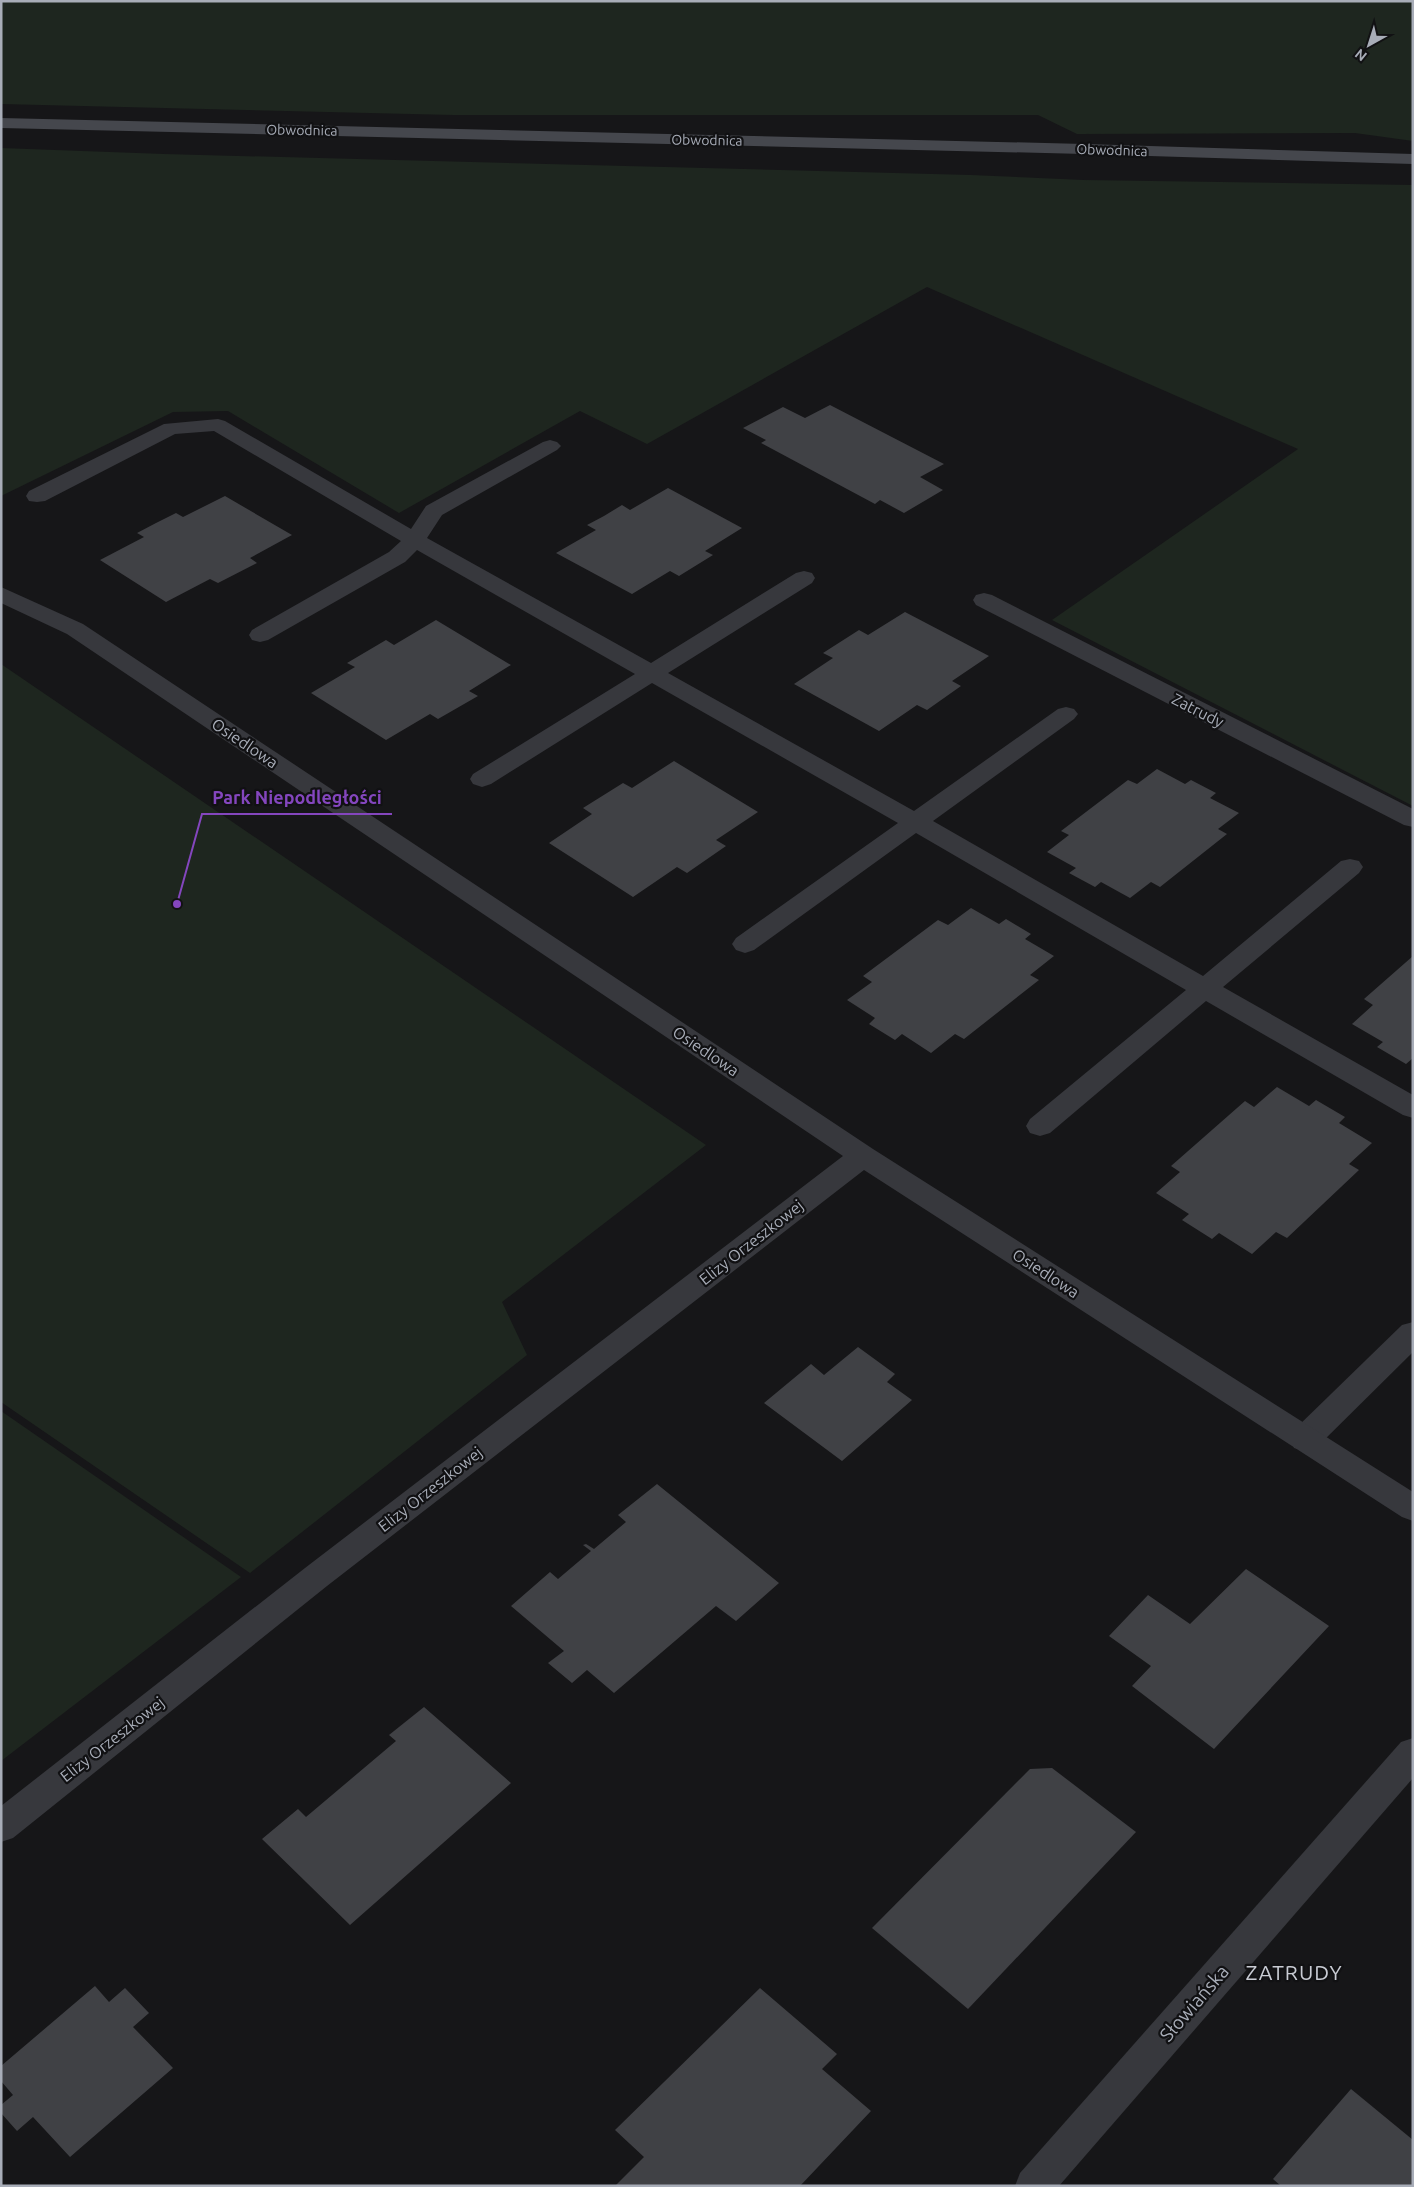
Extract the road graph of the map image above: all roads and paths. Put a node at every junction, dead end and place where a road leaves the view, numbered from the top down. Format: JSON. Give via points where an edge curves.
{"nodes":[{"id":1,"x":1,"y":123,"type":"edge"},
{"id":2,"x":1413,"y":159,"type":"edge"},
{"id":3,"x":550,"y":446,"type":"dead end"},
{"id":4,"x":37,"y":496,"type":"dead end"},
{"id":5,"x":415,"y":540,"type":"junction"},
{"id":6,"x":804,"y":578,"type":"dead end"},
{"id":7,"x":1,"y":594,"type":"edge"},
{"id":8,"x":984,"y":600,"type":"dead end"},
{"id":9,"x":260,"y":635,"type":"dead end"},
{"id":10,"x":652,"y":673,"type":"junction"},
{"id":11,"x":1066,"y":714,"type":"dead end"},
{"id":12,"x":482,"y":780,"type":"dead end"},
{"id":13,"x":1413,"y":819,"type":"edge"},
{"id":14,"x":915,"y":822,"type":"junction"},
{"id":15,"x":1350,"y":867,"type":"dead end"},
{"id":16,"x":744,"y":944,"type":"dead end"},
{"id":17,"x":1204,"y":988,"type":"junction"},
{"id":18,"x":1413,"y":1108,"type":"edge"},
{"id":19,"x":1040,"y":1126,"type":"dead end"},
{"id":20,"x":863,"y":1156,"type":"junction"},
{"id":21,"x":1413,"y":1333,"type":"edge"},
{"id":22,"x":1305,"y":1439,"type":"junction"},
{"id":23,"x":1413,"y":1508,"type":"edge"},
{"id":24,"x":1413,"y":1753,"type":"edge"},
{"id":25,"x":1,"y":1827,"type":"edge"},
{"id":26,"x":1034,"y":2186,"type":"edge"}],
"edges":[{"from":1,"to":2,"type":"main road","name":"Obwodnica"},
{"from":3,"to":5,"type":"street","via":[[434,510]]},
{"from":4,"to":5,"type":"street","via":[[171,428],[218,425]]},
{"from":5,"to":9,"type":"street","via":[[397,557]]},
{"from":5,"to":10,"type":"street"},
{"from":6,"to":10,"type":"street"},
{"from":7,"to":20,"type":"street","name":"Osiedlowa","via":[[75,629]]},
{"from":8,"to":13,"type":"street","name":"Zatrudy"},
{"from":10,"to":12,"type":"street"},
{"from":10,"to":14,"type":"street"},
{"from":11,"to":14,"type":"street"},
{"from":14,"to":16,"type":"street"},
{"from":14,"to":17,"type":"street"},
{"from":15,"to":17,"type":"street"},
{"from":17,"to":18,"type":"street"},
{"from":17,"to":19,"type":"street"},
{"from":20,"to":22,"type":"street","name":"Osiedlowa"},
{"from":20,"to":25,"type":"street","name":"Elizy Orzeszkowej","via":[[323,1571]]},
{"from":21,"to":22,"type":"street"},
{"from":22,"to":23,"type":"street","name":"Osiedlowa"},
{"from":24,"to":26,"type":"street","name":"Słowiańska"}]}
